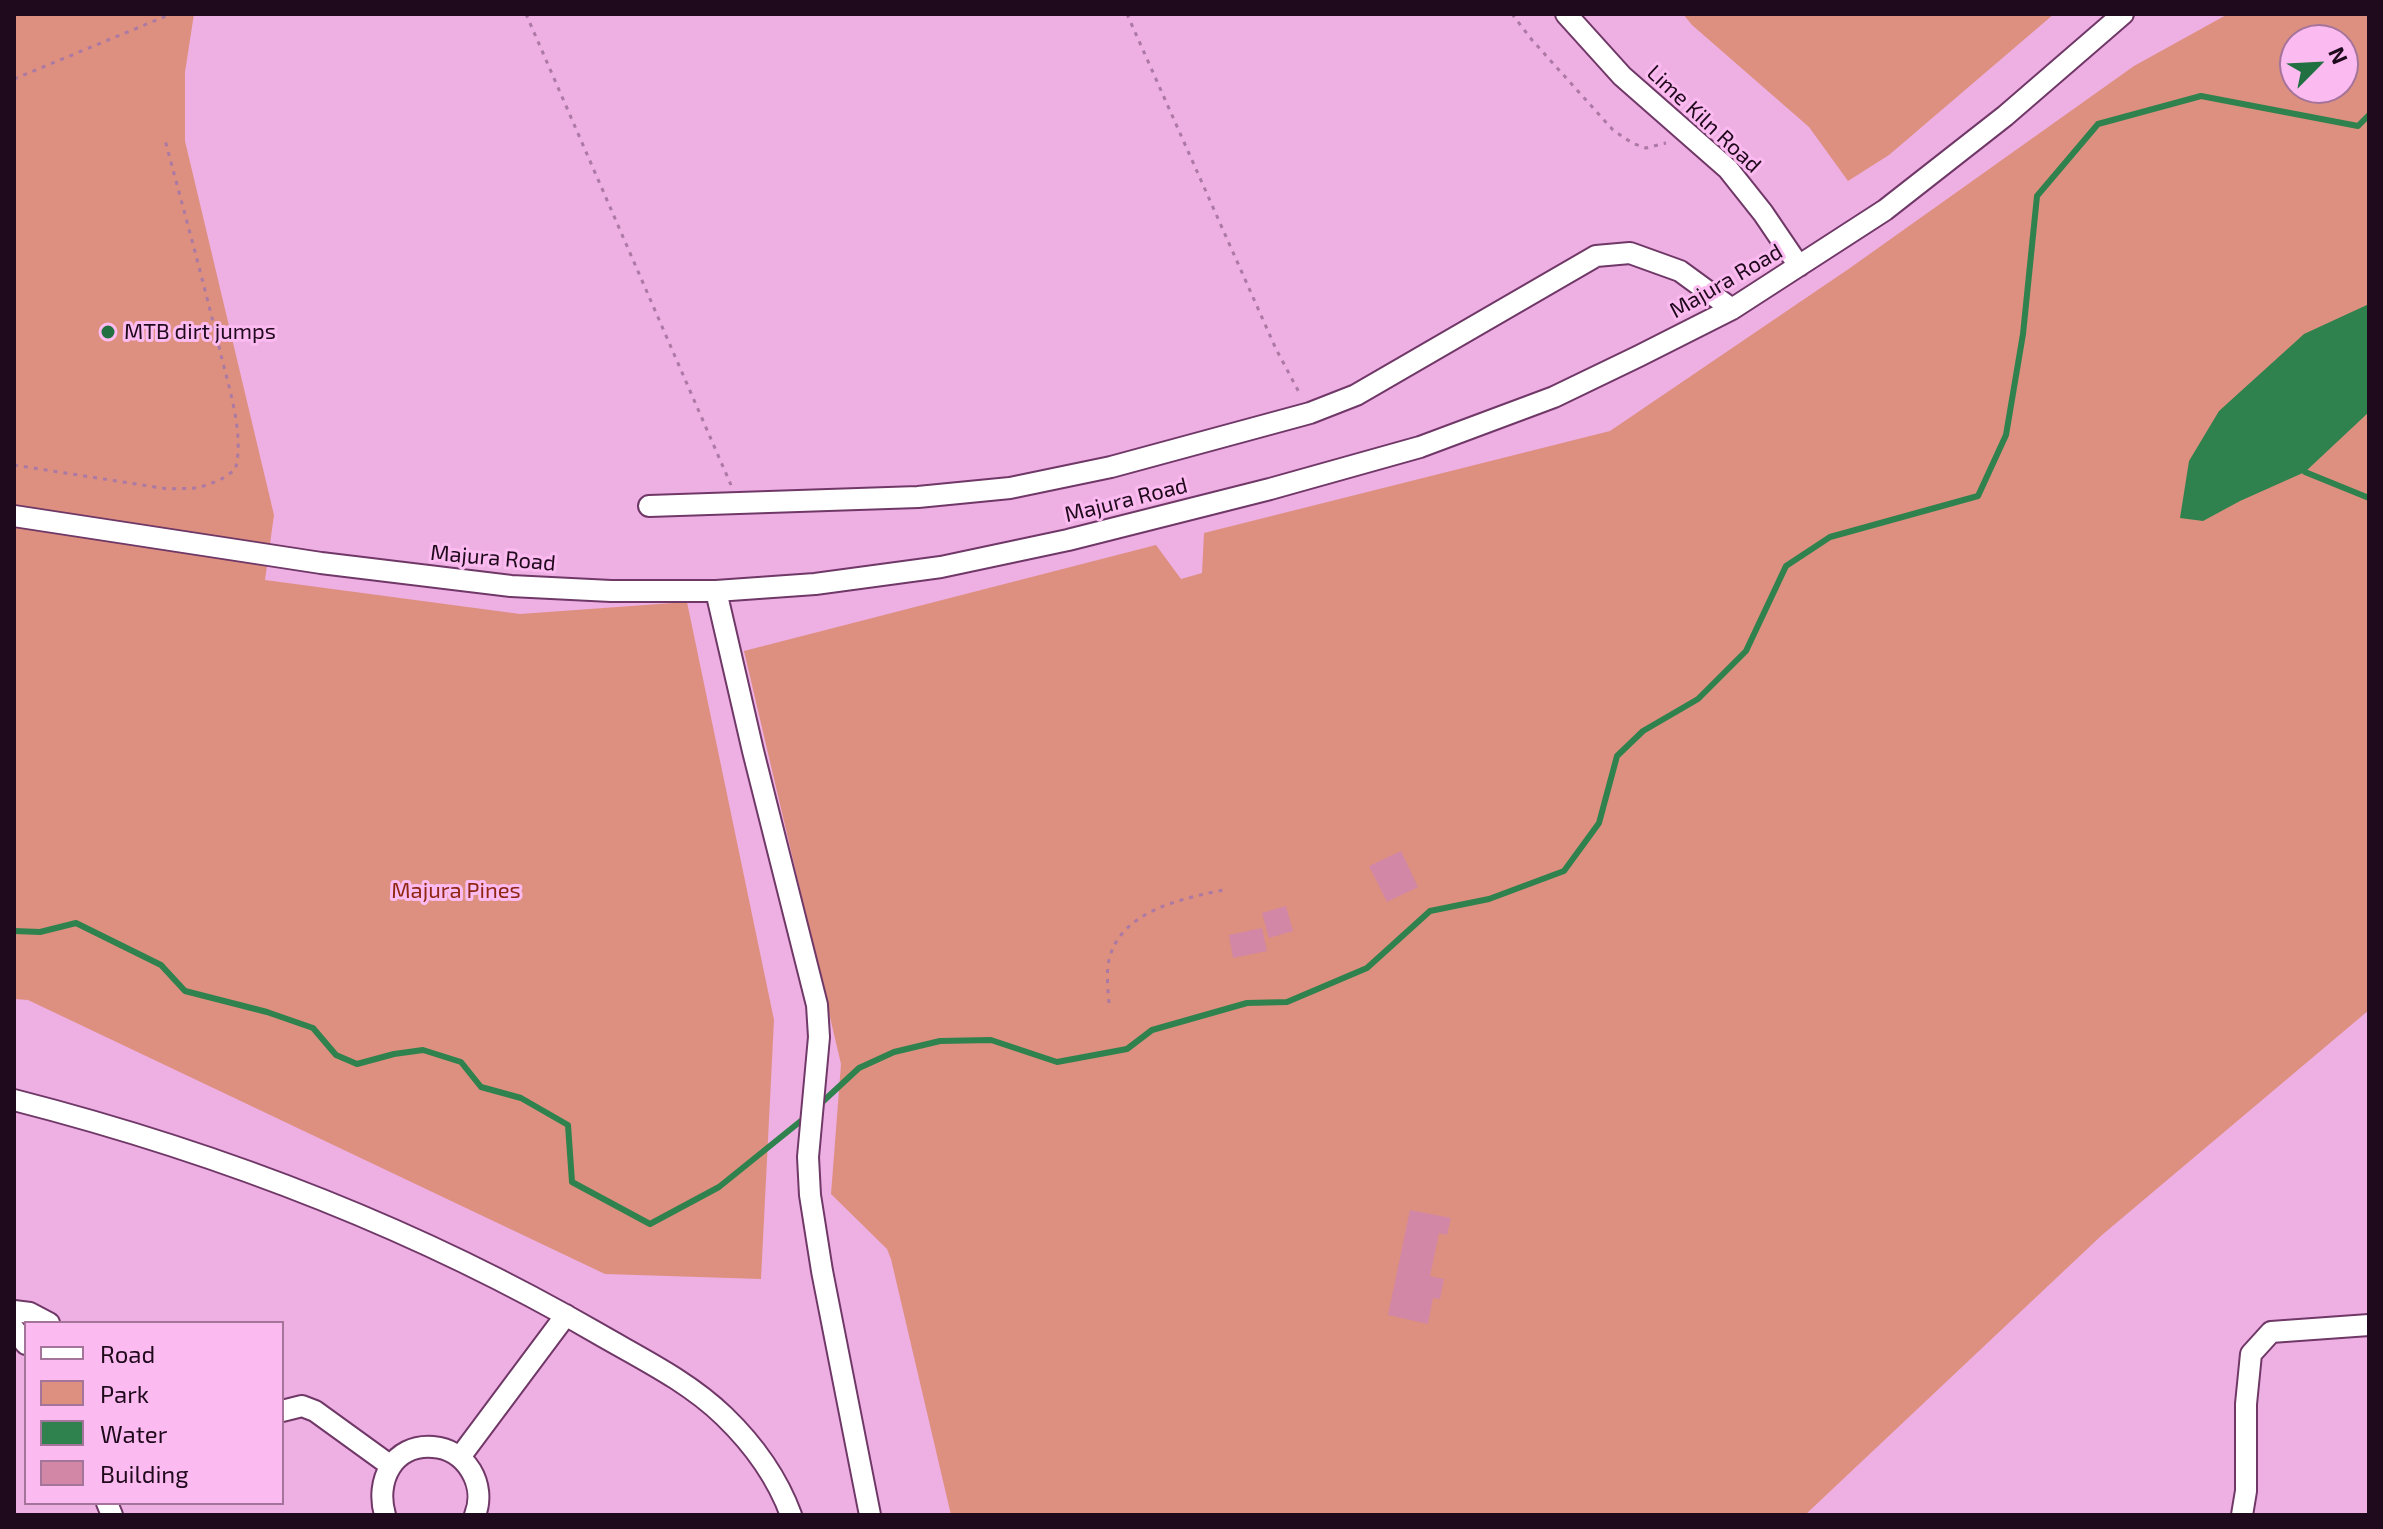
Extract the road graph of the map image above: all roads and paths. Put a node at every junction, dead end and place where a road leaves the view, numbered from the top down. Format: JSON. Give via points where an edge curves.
{"nodes":[{"id":1,"x":171,"y":14,"type":"edge"},
{"id":2,"x":526,"y":14,"type":"edge"},
{"id":3,"x":1127,"y":14,"type":"edge"},
{"id":4,"x":1512,"y":14,"type":"edge"},
{"id":5,"x":1566,"y":14,"type":"edge"},
{"id":6,"x":2123,"y":14,"type":"edge"},
{"id":7,"x":14,"y":79,"type":"edge"},
{"id":8,"x":1682,"y":128,"type":"junction"},
{"id":9,"x":165,"y":140,"type":"dead end"},
{"id":10,"x":1799,"y":266,"type":"junction"},
{"id":11,"x":1732,"y":309,"type":"junction"},
{"id":12,"x":1310,"y":413,"type":"junction"},
{"id":13,"x":14,"y":465,"type":"edge"},
{"id":14,"x":739,"y":503,"type":"junction"},
{"id":15,"x":649,"y":506,"type":"dead end"},
{"id":16,"x":14,"y":516,"type":"edge"},
{"id":17,"x":716,"y":591,"type":"junction"},
{"id":18,"x":1224,"y":890,"type":"dead end"},
{"id":19,"x":1109,"y":1003,"type":"dead end"},
{"id":20,"x":14,"y":1100,"type":"edge"},
{"id":21,"x":14,"y":1311,"type":"edge"},
{"id":22,"x":566,"y":1315,"type":"junction"},
{"id":23,"x":45,"y":1321,"type":"edge"},
{"id":24,"x":2369,"y":1325,"type":"edge"},
{"id":25,"x":284,"y":1410,"type":"edge"},
{"id":26,"x":460,"y":1457,"type":"junction"},
{"id":27,"x":391,"y":1466,"type":"junction"},
{"id":28,"x":385,"y":1515,"type":"edge"},
{"id":29,"x":475,"y":1515,"type":"edge"},
{"id":30,"x":791,"y":1515,"type":"edge"},
{"id":31,"x":870,"y":1515,"type":"edge"},
{"id":32,"x":2242,"y":1515,"type":"edge"}],
"edges":[{"from":1,"to":7,"type":"path"},
{"from":2,"to":14,"type":"path"},
{"from":3,"to":12,"type":"path","via":[[1276,349]]},
{"from":4,"to":8,"type":"path","via":[[1593,110],[1623,136],[1646,148],[1661,146]]},
{"from":5,"to":8,"type":"street","name":"Lime Kiln Road","via":[[1622,76]]},
{"from":6,"to":10,"type":"street","name":"Majura Road","via":[[1885,210]]},
{"from":8,"to":10,"type":"street","name":"Lime Kiln Road","via":[[1746,189]]},
{"from":9,"to":13,"type":"path","via":[[233,406],[239,457],[235,470],[198,488],[168,489]]},
{"from":10,"to":11,"type":"street","name":"Majura Road"},
{"from":11,"to":12,"type":"street","via":[[1680,271],[1630,253],[1596,256],[1356,395]]},
{"from":11,"to":17,"type":"street","name":"Majura Road","via":[[1554,397],[1356,466],[1004,555],[815,584]]},
{"from":12,"to":14,"type":"street","via":[[1111,467],[1010,488]]},
{"from":14,"to":15,"type":"street"},
{"from":16,"to":17,"type":"street","name":"Majura Road","via":[[511,586]]},
{"from":17,"to":31,"type":"street","via":[[817,1005],[808,1157],[812,1212]]},
{"from":18,"to":19,"type":"path","via":[[1179,899],[1120,934],[1109,960]]},
{"from":20,"to":22,"type":"street","via":[[198,1154],[309,1194],[432,1247]]},
{"from":21,"to":23,"type":"street"},
{"from":22,"to":26,"type":"street"},
{"from":22,"to":30,"type":"street","via":[[665,1372],[722,1415],[774,1477]]},
{"from":24,"to":32,"type":"street","via":[[2271,1332],[2251,1354]]},
{"from":25,"to":27,"type":"street","via":[[302,1406],[315,1411]]},
{"from":26,"to":27,"type":"street","via":[[433,1447],[417,1448]]},
{"from":26,"to":29,"type":"street","via":[[477,1483]]},
{"from":27,"to":28,"type":"street","via":[[381,1490]]}]}
